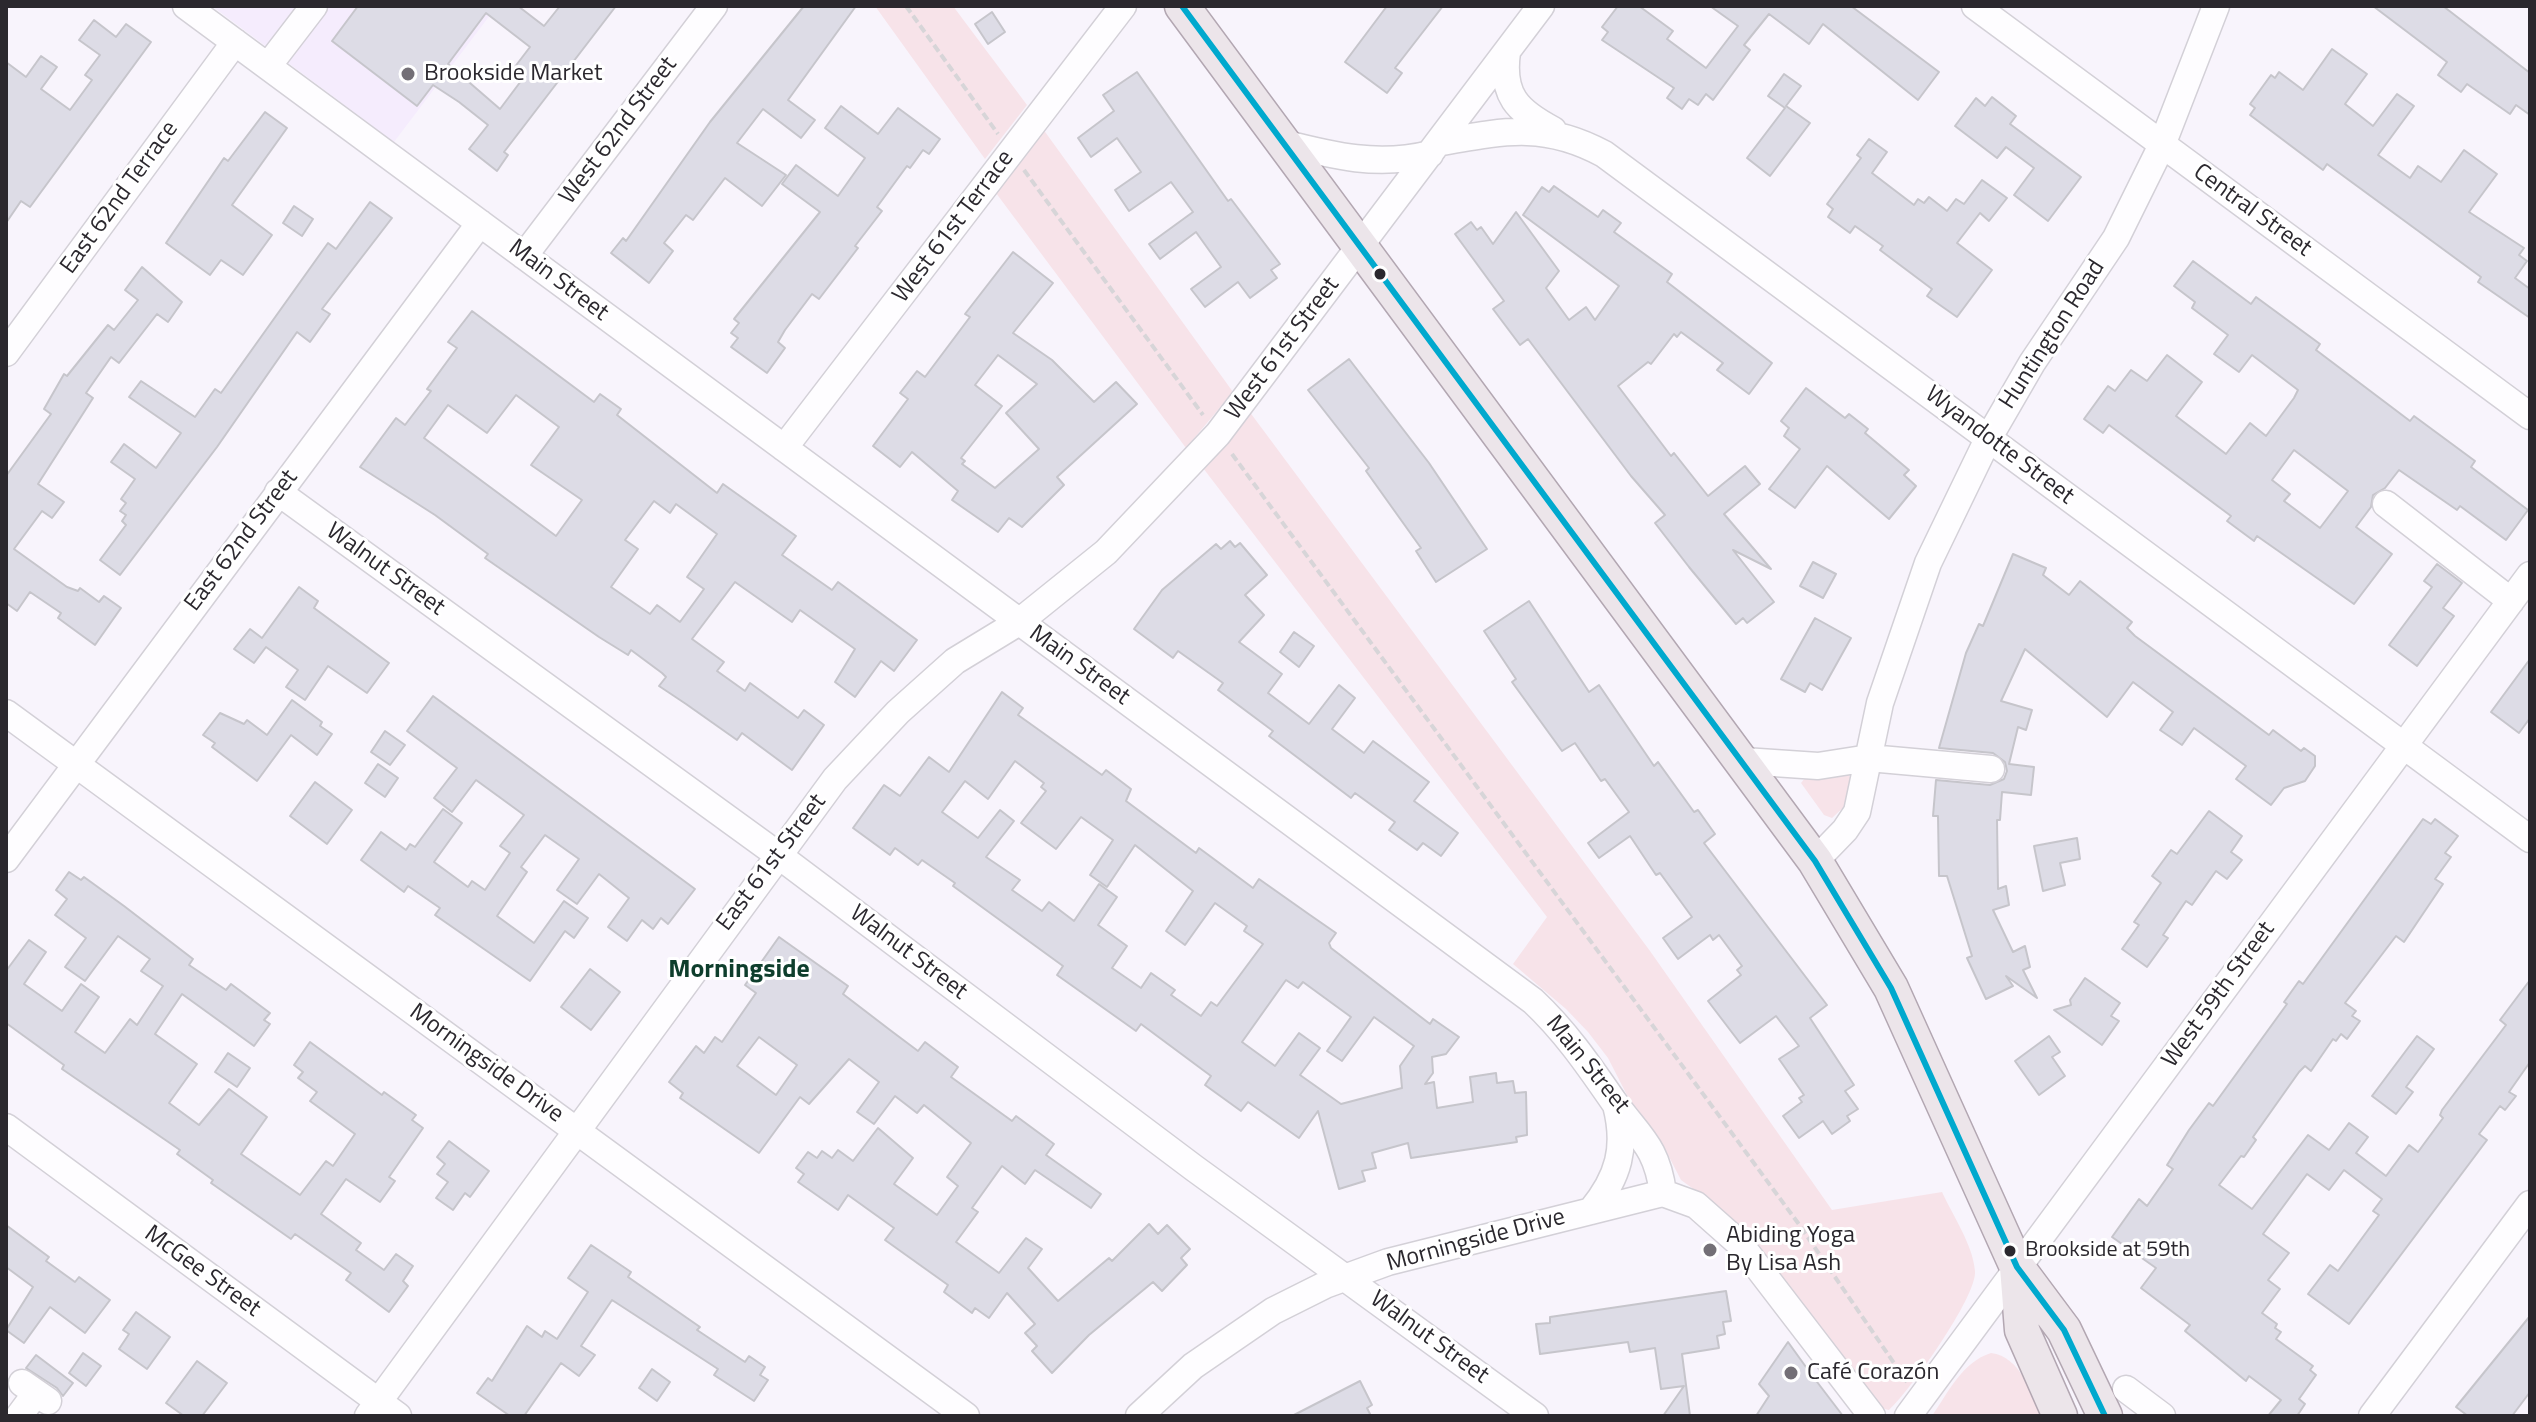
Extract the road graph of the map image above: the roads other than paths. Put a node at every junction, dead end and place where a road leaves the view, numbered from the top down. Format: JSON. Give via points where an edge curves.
{"nodes":[{"id":1,"x":186,"y":6,"type":"edge"},
{"id":2,"x":314,"y":6,"type":"edge"},
{"id":3,"x":714,"y":6,"type":"edge"},
{"id":4,"x":1123,"y":6,"type":"edge"},
{"id":5,"x":1182,"y":6,"type":"edge"},
{"id":6,"x":1541,"y":6,"type":"edge"},
{"id":7,"x":1975,"y":6,"type":"edge"},
{"id":8,"x":2216,"y":6,"type":"edge"},
{"id":9,"x":235,"y":42,"type":"junction"},
{"id":10,"x":1507,"y":52,"type":"junction"},
{"id":11,"x":268,"y":66,"type":"junction"},
{"id":12,"x":1564,"y":135,"type":"junction"},
{"id":13,"x":1283,"y":143,"type":"junction"},
{"id":14,"x":2162,"y":145,"type":"junction"},
{"id":15,"x":1436,"y":148,"type":"junction"},
{"id":16,"x":480,"y":223,"type":"junction"},
{"id":17,"x":1360,"y":248,"type":"junction"},
{"id":18,"x":524,"y":256,"type":"junction"},
{"id":19,"x":6,"y":353,"type":"edge"},
{"id":20,"x":2530,"y":416,"type":"edge"},
{"id":21,"x":1988,"y":439,"type":"junction"},
{"id":22,"x":784,"y":448,"type":"junction"},
{"id":23,"x":278,"y":492,"type":"junction"},
{"id":24,"x":2386,"y":504,"type":"dead end"},
{"id":25,"x":2530,"y":575,"type":"edge"},
{"id":26,"x":2511,"y":601,"type":"junction"},
{"id":27,"x":1019,"y":622,"type":"junction"},
{"id":28,"x":6,"y":713,"type":"edge"},
{"id":29,"x":2404,"y":745,"type":"junction"},
{"id":30,"x":1869,"y":758,"type":"junction"},
{"id":31,"x":1744,"y":761,"type":"junction"},
{"id":32,"x":76,"y":764,"type":"junction"},
{"id":33,"x":1991,"y":769,"type":"dead end"},
{"id":34,"x":2530,"y":839,"type":"edge"},
{"id":35,"x":778,"y":855,"type":"junction"},
{"id":36,"x":6,"y":859,"type":"edge"},
{"id":37,"x":1815,"y":861,"type":"junction"},
{"id":38,"x":1616,"y":1105,"type":"junction"},
{"id":39,"x":6,"y":1127,"type":"edge"},
{"id":40,"x":577,"y":1130,"type":"junction"},
{"id":41,"x":1663,"y":1193,"type":"junction"},
{"id":42,"x":2530,"y":1204,"type":"edge"},
{"id":43,"x":1591,"y":1211,"type":"junction"},
{"id":44,"x":2017,"y":1267,"type":"junction"},
{"id":45,"x":1349,"y":1278,"type":"junction"},
{"id":46,"x":2126,"y":1389,"type":"dead end"},
{"id":47,"x":36,"y":1392,"type":"dead end"},
{"id":48,"x":1914,"y":1408,"type":"edge"},
{"id":49,"x":382,"y":1411,"type":"edge"},
{"id":50,"x":19,"y":1416,"type":"edge"},
{"id":51,"x":966,"y":1416,"type":"edge"},
{"id":52,"x":1139,"y":1416,"type":"edge"},
{"id":53,"x":1535,"y":1416,"type":"edge"},
{"id":54,"x":1872,"y":1416,"type":"edge"},
{"id":55,"x":2060,"y":1416,"type":"edge"},
{"id":56,"x":2105,"y":1416,"type":"edge"},
{"id":57,"x":2162,"y":1416,"type":"edge"},
{"id":58,"x":2372,"y":1416,"type":"edge"}],
"edges":[{"from":1,"to":9,"type":"street","name":"Main Street"},
{"from":2,"to":11,"type":"street"},
{"from":3,"to":18,"type":"street","name":"West 62nd Street"},
{"from":4,"to":22,"type":"street","name":"West 61st Terrace"},
{"from":5,"to":13,"type":"main road"},
{"from":6,"to":10,"type":"street","name":"West 61st Street"},
{"from":7,"to":14,"type":"street","name":"Central Street"},
{"from":8,"to":14,"type":"street","name":"Huntington Road"},
{"from":9,"to":11,"type":"street","name":"Main Street"},
{"from":9,"to":19,"type":"street","name":"East 62nd Terrace"},
{"from":10,"to":12,"type":"street","via":[[1504,75],[1509,93],[1530,116]]},
{"from":10,"to":15,"type":"street","name":"West 61st Street"},
{"from":11,"to":16,"type":"street","name":"Main Street"},
{"from":12,"to":15,"type":"street","name":"Wyandotte Street","via":[[1522,130]]},
{"from":12,"to":21,"type":"street","name":"Wyandotte Street","via":[[1604,154]]},
{"from":13,"to":15,"type":"street","name":"Wyandotte Street","via":[[1375,162],[1401,162]]},
{"from":13,"to":17,"type":"main road"},
{"from":14,"to":20,"type":"street","name":"Central Street"},
{"from":14,"to":21,"type":"street","name":"Huntington Road","via":[[2116,238]]},
{"from":15,"to":17,"type":"street","name":"West 61st Street"},
{"from":16,"to":18,"type":"street","name":"Main Street"},
{"from":16,"to":23,"type":"street","name":"East 62nd Street"},
{"from":17,"to":27,"type":"street","name":"West 61st Street","via":[[1218,434],[1106,552]]},
{"from":17,"to":31,"type":"main road"},
{"from":18,"to":22,"type":"street","name":"Main Street"},
{"from":21,"to":29,"type":"street","name":"Wyandotte Street"},
{"from":21,"to":30,"type":"street","name":"Huntington Road","via":[[1928,563],[1880,703]]},
{"from":22,"to":27,"type":"street","name":"Main Street"},
{"from":23,"to":32,"type":"street","name":"East 62nd Street"},
{"from":23,"to":35,"type":"street","name":"Walnut Street"},
{"from":24,"to":26,"type":"street"},
{"from":25,"to":26,"type":"street","name":"West 59th Street"},
{"from":26,"to":29,"type":"street","name":"West 59th Street"},
{"from":27,"to":35,"type":"street","name":"East 61st Street","via":[[955,661],[898,712],[835,779]]},
{"from":27,"to":38,"type":"street","name":"Main Street","via":[[1533,1001],[1579,1049]]},
{"from":28,"to":32,"type":"street","name":"Morningside Drive"},
{"from":29,"to":34,"type":"street","name":"Wyandotte Street"},
{"from":29,"to":44,"type":"street","name":"West 59th Street"},
{"from":30,"to":31,"type":"street","via":[[1818,766]]},
{"from":30,"to":33,"type":"street"},
{"from":30,"to":37,"type":"street","name":"Huntington Road","via":[[1857,812]]},
{"from":31,"to":37,"type":"main road"},
{"from":32,"to":36,"type":"street","name":"East 62nd Street"},
{"from":32,"to":40,"type":"street","name":"Morningside Drive"},
{"from":35,"to":40,"type":"street","name":"East 61st Street"},
{"from":35,"to":45,"type":"street","name":"Walnut Street"},
{"from":37,"to":44,"type":"main road","via":[[1891,988]]},
{"from":38,"to":41,"type":"street","name":"Main Street","via":[[1652,1152]]},
{"from":38,"to":43,"type":"street","via":[[1622,1126],[1620,1161]]},
{"from":39,"to":49,"type":"street","name":"McGee Street"},
{"from":40,"to":49,"type":"street","name":"East 61st Street"},
{"from":40,"to":51,"type":"street","name":"Morningside Drive"},
{"from":41,"to":43,"type":"street","name":"Morningside Drive"},
{"from":41,"to":54,"type":"street","via":[[1696,1205],[1740,1244]]},
{"from":42,"to":58,"type":"street"},
{"from":43,"to":45,"type":"street","name":"Morningside Drive","via":[[1388,1262]]},
{"from":44,"to":48,"type":"street","name":"West 59th Street"},
{"from":44,"to":55,"type":"main road","via":[[2022,1330]]},
{"from":44,"to":56,"type":"main road","via":[[2064,1330]]},
{"from":45,"to":52,"type":"street","name":"Morningside Drive","via":[[1273,1311],[1193,1366]]},
{"from":45,"to":53,"type":"street","name":"Walnut Street"},
{"from":46,"to":57,"type":"street"},
{"from":47,"to":50,"type":"street"}]}
